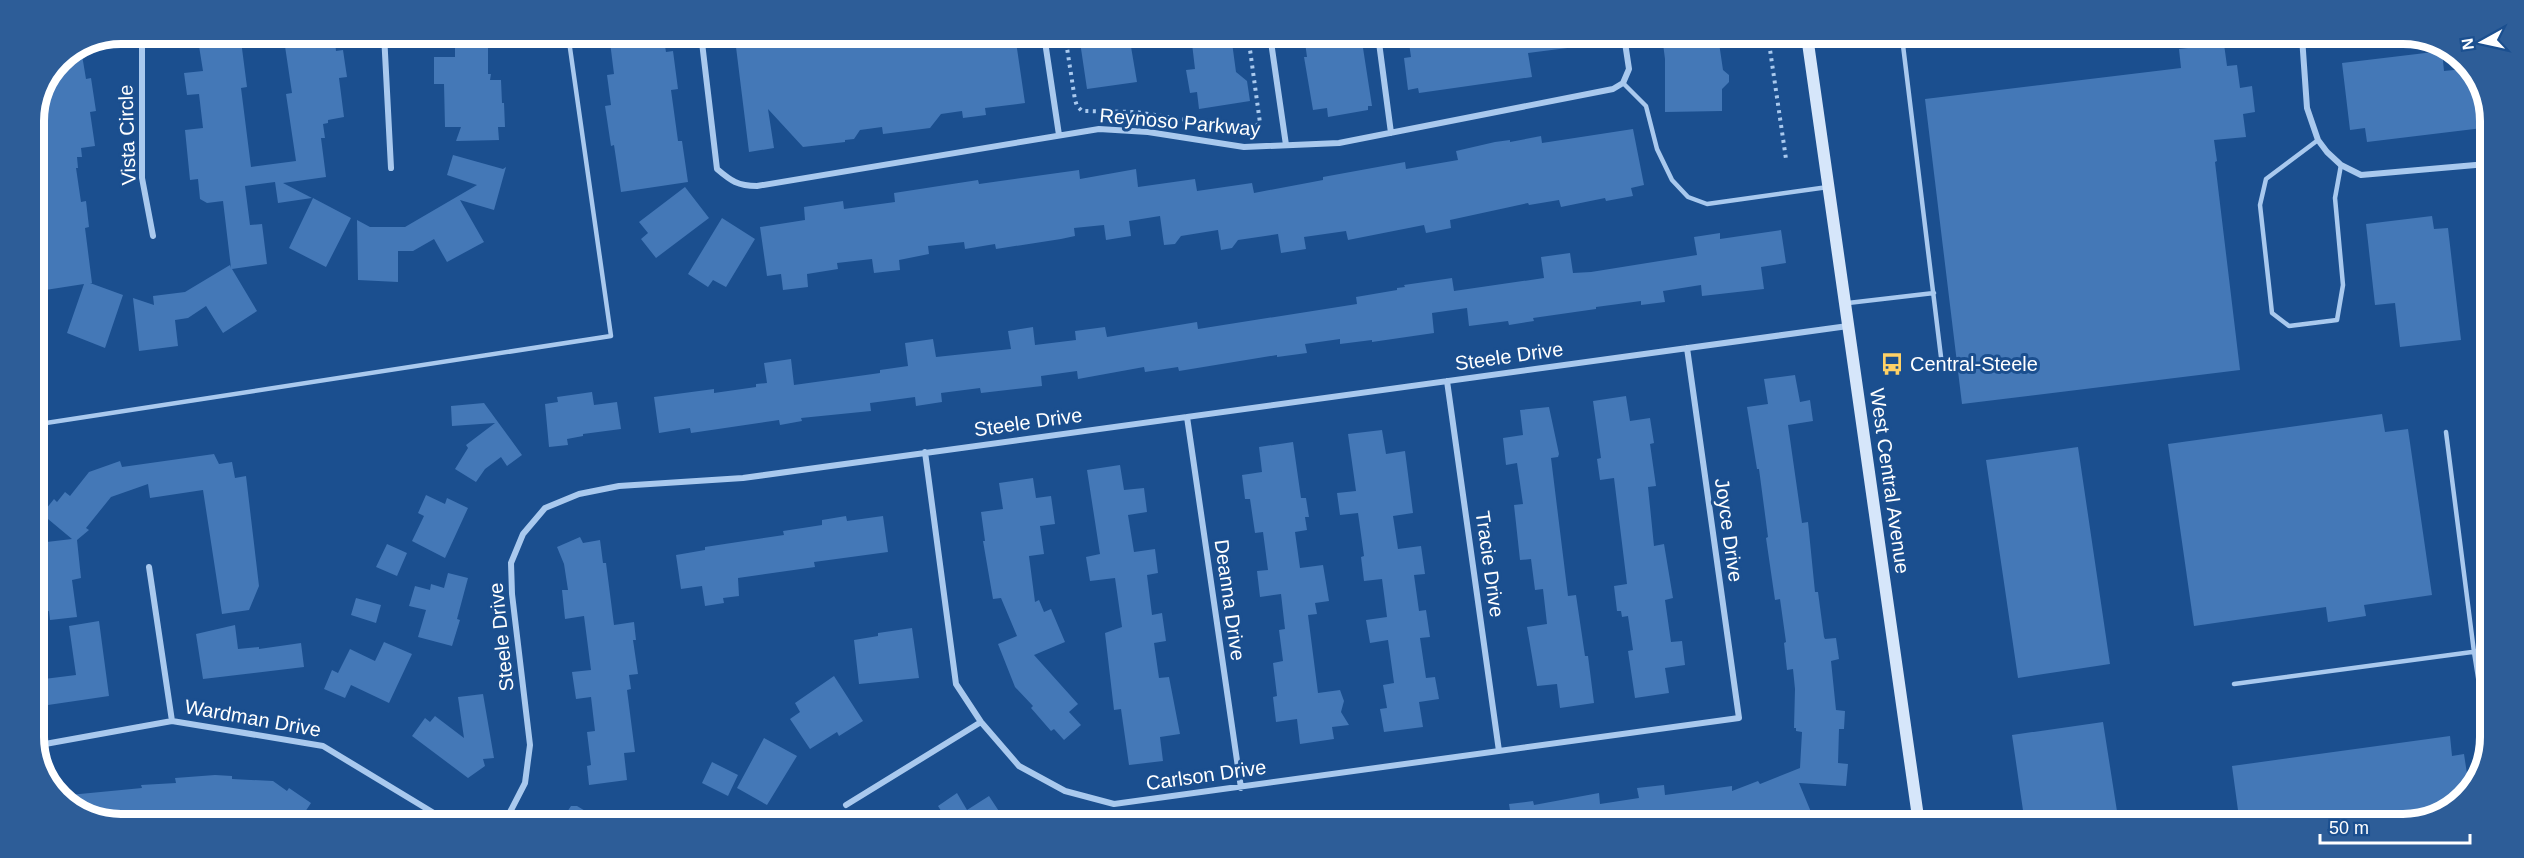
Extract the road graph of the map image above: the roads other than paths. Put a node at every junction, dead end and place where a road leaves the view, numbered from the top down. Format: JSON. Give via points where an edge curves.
{"nodes":[{"id":1,"x":142,"y":44,"type":"edge"},
{"id":2,"x":385,"y":44,"type":"edge"},
{"id":3,"x":569,"y":44,"type":"edge"},
{"id":4,"x":702,"y":44,"type":"edge"},
{"id":5,"x":1045,"y":44,"type":"edge"},
{"id":6,"x":1271,"y":44,"type":"edge"},
{"id":7,"x":1379,"y":44,"type":"edge"},
{"id":8,"x":1625,"y":44,"type":"edge"},
{"id":9,"x":1808,"y":44,"type":"edge"},
{"id":10,"x":1903,"y":44,"type":"edge"},
{"id":11,"x":2302,"y":44,"type":"edge"},
{"id":12,"x":1623,"y":83,"type":"junction"},
{"id":13,"x":1391,"y":133,"type":"junction"},
{"id":14,"x":1059,"y":135,"type":"junction"},
{"id":15,"x":2318,"y":140,"type":"junction"},
{"id":16,"x":1286,"y":145,"type":"junction"},
{"id":17,"x":2342,"y":165,"type":"junction"},
{"id":18,"x":2480,"y":165,"type":"edge"},
{"id":19,"x":391,"y":168,"type":"dead end"},
{"id":20,"x":1828,"y":187,"type":"junction"},
{"id":21,"x":153,"y":236,"type":"dead end"},
{"id":22,"x":1934,"y":293,"type":"junction"},
{"id":23,"x":1845,"y":304,"type":"junction"},
{"id":24,"x":1848,"y":326,"type":"junction"},
{"id":25,"x":1687,"y":348,"type":"junction"},
{"id":26,"x":1941,"y":357,"type":"dead end"},
{"id":27,"x":1447,"y":381,"type":"junction"},
{"id":28,"x":1187,"y":417,"type":"junction"},
{"id":29,"x":44,"y":423,"type":"edge"},
{"id":30,"x":2446,"y":432,"type":"dead end"},
{"id":31,"x":925,"y":452,"type":"junction"},
{"id":32,"x":149,"y":567,"type":"dead end"},
{"id":33,"x":2480,"y":651,"type":"edge"},
{"id":34,"x":2474,"y":652,"type":"junction"},
{"id":35,"x":2234,"y":684,"type":"dead end"},
{"id":36,"x":2480,"y":690,"type":"edge"},
{"id":37,"x":1739,"y":717,"type":"joint"},
{"id":38,"x":172,"y":720,"type":"junction"},
{"id":39,"x":981,"y":722,"type":"junction"},
{"id":40,"x":44,"y":744,"type":"edge"},
{"id":41,"x":1499,"y":751,"type":"junction"},
{"id":42,"x":1241,"y":788,"type":"junction"},
{"id":43,"x":846,"y":805,"type":"dead end"},
{"id":44,"x":435,"y":814,"type":"edge"},
{"id":45,"x":509,"y":814,"type":"edge"},
{"id":46,"x":1918,"y":814,"type":"edge"}],
"edges":[{"from":1,"to":21,"type":"street","name":"Vista Circle","via":[[142,178]]},
{"from":2,"to":19,"type":"street"},
{"from":3,"to":29,"type":"lane","via":[[611,336]]},
{"from":4,"to":14,"type":"street","name":"Reynoso Parkway","via":[[717,169],[743,186]]},
{"from":5,"to":14,"type":"street"},
{"from":6,"to":16,"type":"street"},
{"from":7,"to":13,"type":"street"},
{"from":8,"to":12,"type":"street","via":[[1629,69]]},
{"from":9,"to":20,"type":"main road","name":"West Central Avenue"},
{"from":10,"to":22,"type":"lane"},
{"from":11,"to":15,"type":"street","via":[[2307,108]]},
{"from":12,"to":13,"type":"street","name":"Reynoso Parkway","via":[[1585,96]]},
{"from":12,"to":20,"type":"lane","via":[[1646,106],[1657,149],[1672,180],[1688,197],[1707,204]]},
{"from":13,"to":16,"type":"street","name":"Reynoso Parkway","via":[[1339,143]]},
{"from":14,"to":16,"type":"street","name":"Reynoso Parkway","via":[[1123,129],[1244,147]]},
{"from":15,"to":17,"type":"street"},
{"from":15,"to":17,"type":"lane","via":[[2266,179],[2260,205],[2272,313],[2289,326],[2337,320],[2343,285],[2335,198]]},
{"from":17,"to":18,"type":"street","via":[[2361,175]]},
{"from":20,"to":23,"type":"main road","name":"West Central Avenue"},
{"from":22,"to":23,"type":"lane"},
{"from":22,"to":26,"type":"lane"},
{"from":23,"to":24,"type":"main road","name":"West Central Avenue"},
{"from":24,"to":25,"type":"street","name":"Steele Drive"},
{"from":24,"to":46,"type":"main road","name":"West Central Avenue"},
{"from":25,"to":27,"type":"street","name":"Steele Drive"},
{"from":25,"to":37,"type":"street","name":"Joyce Drive"},
{"from":27,"to":28,"type":"street","name":"Steele Drive"},
{"from":27,"to":41,"type":"street","name":"Tracie Drive"},
{"from":28,"to":31,"type":"street","name":"Steele Drive"},
{"from":28,"to":42,"type":"street","name":"Deanna Drive"},
{"from":30,"to":34,"type":"lane"},
{"from":31,"to":39,"type":"street","name":"Carlson Drive","via":[[956,684]]},
{"from":31,"to":45,"type":"street","name":"Steele Drive","via":[[743,477],[620,486],[579,494],[544,508],[523,534],[511,563],[530,745],[525,783]]},
{"from":32,"to":38,"type":"street"},
{"from":33,"to":34,"type":"lane"},
{"from":34,"to":35,"type":"lane"},
{"from":34,"to":36,"type":"lane"},
{"from":37,"to":41,"type":"street","name":"Carlson Drive"},
{"from":38,"to":40,"type":"street","name":"Wardman Drive"},
{"from":38,"to":44,"type":"street","name":"Wardman Drive","via":[[323,746]]},
{"from":39,"to":42,"type":"street","name":"Carlson Drive","via":[[1019,766],[1065,791],[1114,804]]},
{"from":39,"to":43,"type":"street"},
{"from":41,"to":42,"type":"street","name":"Carlson Drive"}]}
